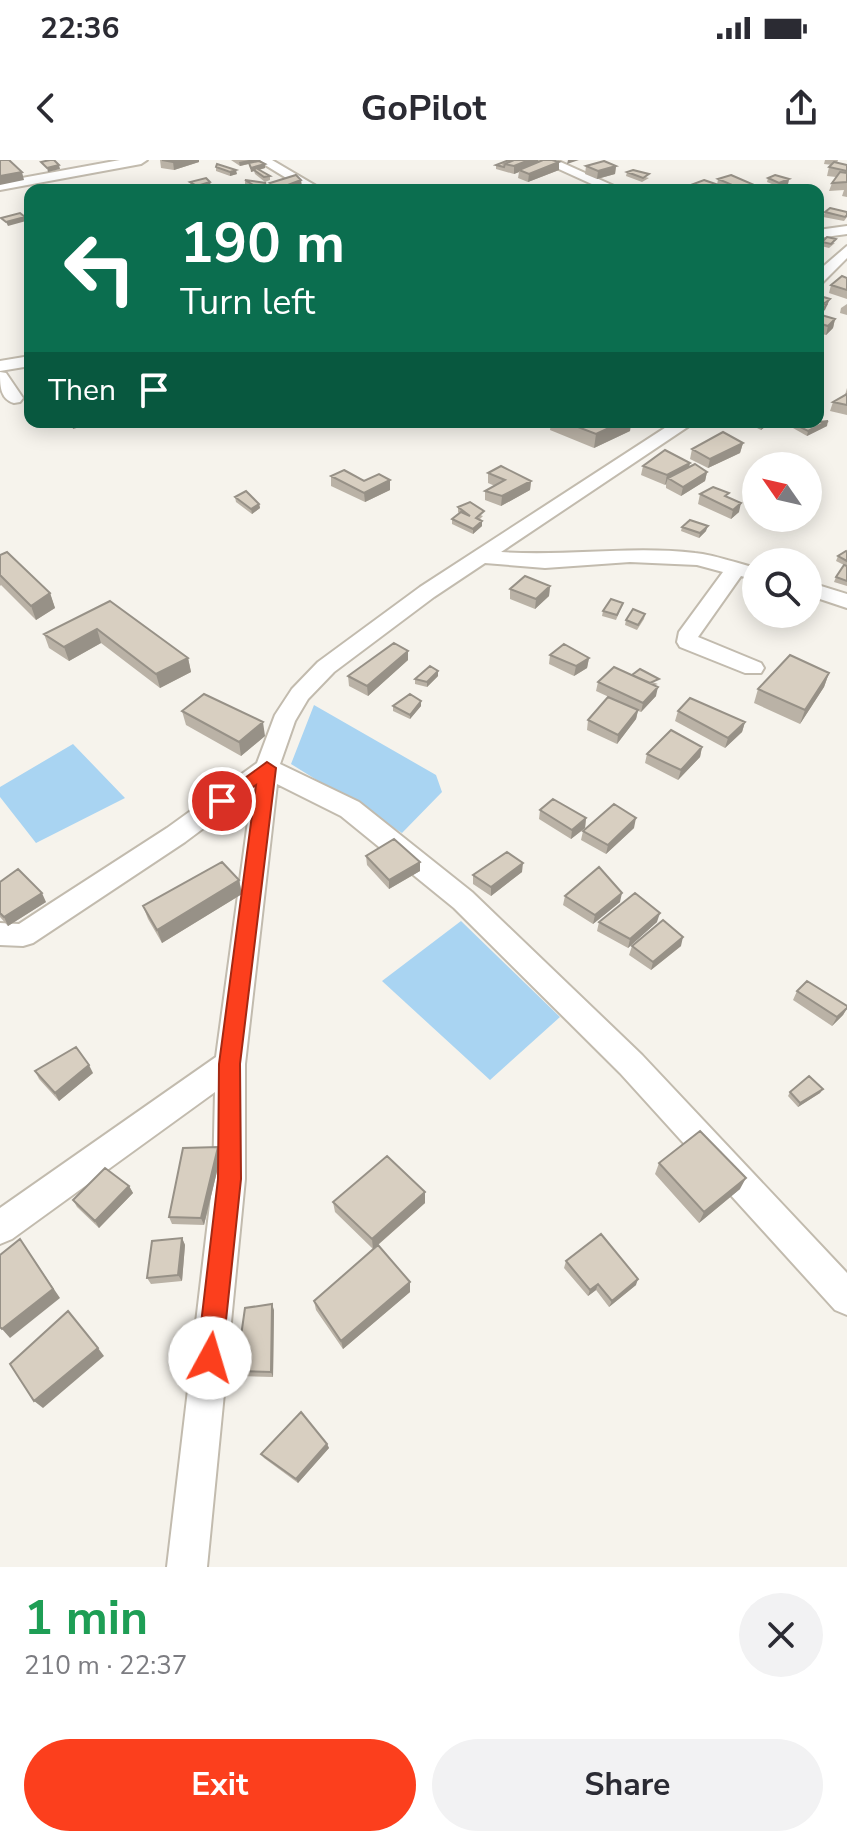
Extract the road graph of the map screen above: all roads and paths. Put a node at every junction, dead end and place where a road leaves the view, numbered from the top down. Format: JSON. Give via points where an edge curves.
{"nodes":[{"id":1,"x":141,"y":160,"type":"edge"},
{"id":2,"x":263,"y":160,"type":"edge"},
{"id":3,"x":545,"y":160,"type":"edge"},
{"id":4,"x":305,"y":184,"type":"edge"},
{"id":5,"x":602,"y":184,"type":"edge"},
{"id":6,"x":0,"y":186,"type":"edge"},
{"id":7,"x":824,"y":222,"type":"edge"},
{"id":8,"x":846,"y":230,"type":"edge"},
{"id":9,"x":824,"y":233,"type":"edge"},
{"id":10,"x":847,"y":250,"type":"edge"},
{"id":11,"x":824,"y":273,"type":"edge"},
{"id":12,"x":24,"y":362,"type":"edge"},
{"id":13,"x":0,"y":366,"type":"edge"},
{"id":14,"x":0,"y":377,"type":"edge"},
{"id":15,"x":14,"y":398,"type":"dead end"},
{"id":16,"x":677,"y":428,"type":"edge"},
{"id":17,"x":482,"y":557,"type":"junction"},
{"id":18,"x":742,"y":570,"type":"edge"},
{"id":19,"x":742,"y":575,"type":"edge"},
{"id":20,"x":822,"y":593,"type":"edge"},
{"id":21,"x":847,"y":601,"type":"edge"},
{"id":22,"x":753,"y":668,"type":"dead end"},
{"id":23,"x":267,"y":768,"type":"junction"},
{"id":24,"x":0,"y":934,"type":"edge"},
{"id":25,"x":230,"y":1064,"type":"junction"},
{"id":26,"x":0,"y":1228,"type":"edge"},
{"id":27,"x":847,"y":1298,"type":"edge"},
{"id":28,"x":187,"y":1567,"type":"edge"}],
"edges":[{"from":1,"to":6,"type":"street"},
{"from":2,"to":4,"type":"street"},
{"from":3,"to":5,"type":"street"},
{"from":7,"to":8,"type":"street"},
{"from":8,"to":9,"type":"street"},
{"from":10,"to":11,"type":"street"},
{"from":12,"to":13,"type":"street"},
{"from":14,"to":15,"type":"street"},
{"from":16,"to":17,"type":"street"},
{"from":17,"to":18,"type":"street","via":[[545,562],[659,557]]},
{"from":17,"to":23,"type":"street","via":[[326,667],[283,721]]},
{"from":19,"to":22,"type":"street","via":[[687,637],[688,642]]},
{"from":20,"to":21,"type":"street"},
{"from":23,"to":24,"type":"street","via":[[23,935]]},
{"from":23,"to":25,"type":"street"},
{"from":23,"to":27,"type":"street","via":[[350,809],[463,900],[631,1064]]},
{"from":25,"to":26,"type":"street"},
{"from":25,"to":28,"type":"street","via":[[229,1179]]}]}
